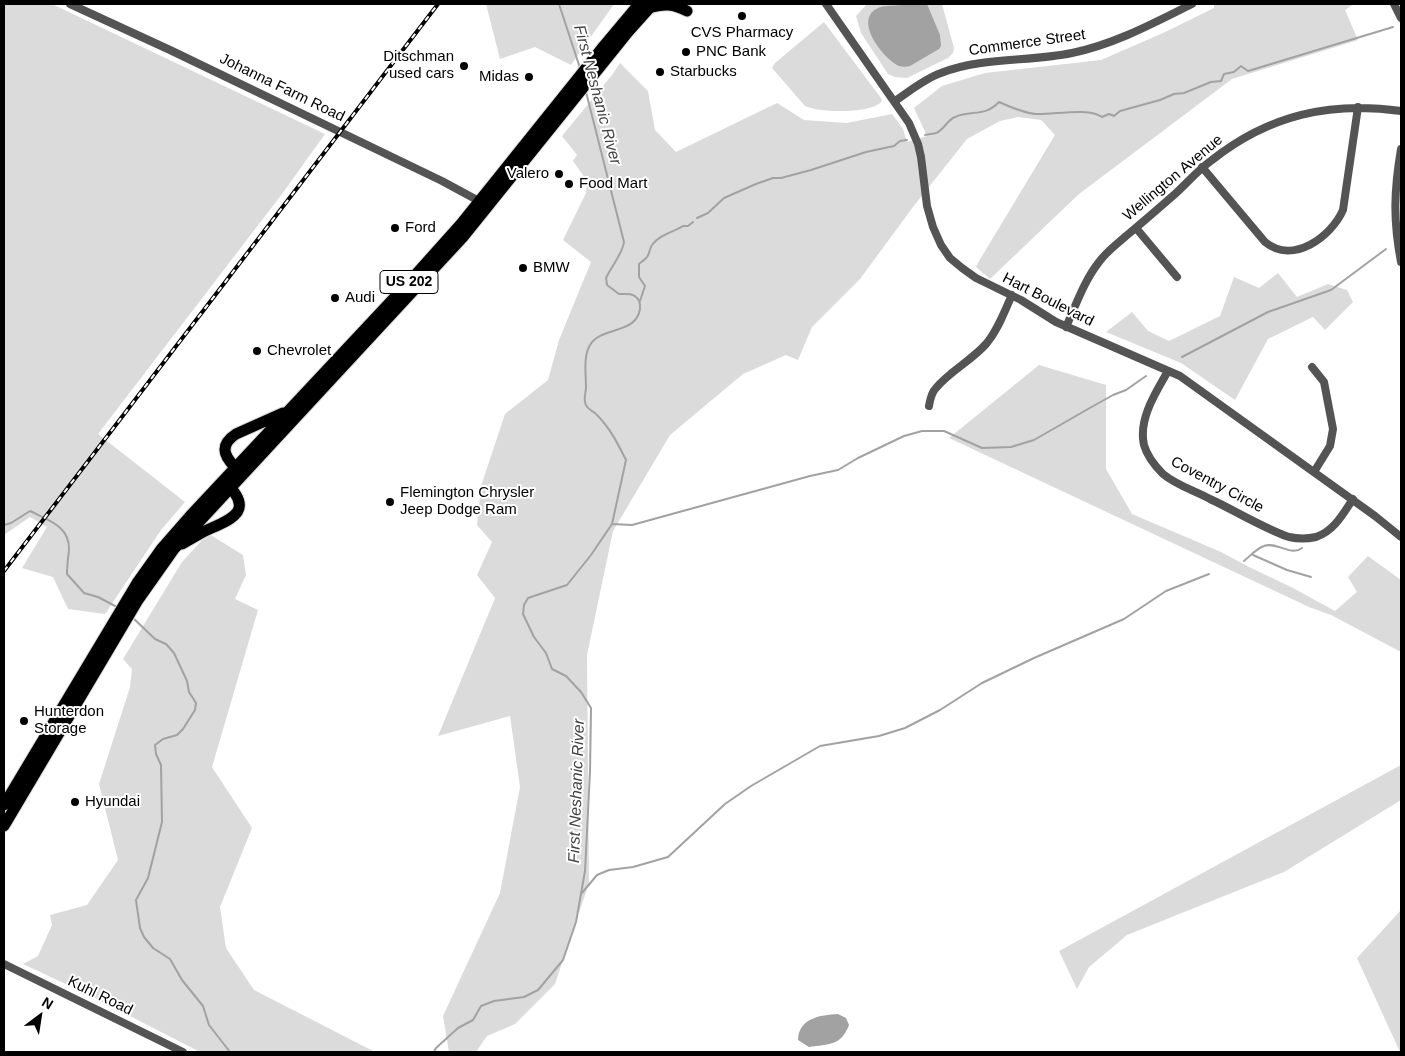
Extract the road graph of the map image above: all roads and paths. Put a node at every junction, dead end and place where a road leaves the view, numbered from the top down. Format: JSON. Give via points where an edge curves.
{"nodes":[{"id":1,"x":70,"y":4,"type":"edge"},
{"id":2,"x":826,"y":4,"type":"edge"},
{"id":3,"x":1192,"y":4,"type":"edge"},
{"id":4,"x":1394,"y":4,"type":"edge"},
{"id":5,"x":647,"y":5,"type":"edge"},
{"id":6,"x":687,"y":11,"type":"dead end"},
{"id":7,"x":1401,"y":18,"type":"edge"},
{"id":8,"x":575,"y":90,"type":"junction"},
{"id":9,"x":895,"y":101,"type":"junction"},
{"id":10,"x":1358,"y":107,"type":"junction"},
{"id":11,"x":1401,"y":111,"type":"edge"},
{"id":12,"x":1401,"y":149,"type":"edge"},
{"id":13,"x":1202,"y":168,"type":"junction"},
{"id":14,"x":479,"y":201,"type":"junction"},
{"id":15,"x":1136,"y":228,"type":"junction"},
{"id":16,"x":1401,"y":262,"type":"edge"},
{"id":17,"x":1177,"y":277,"type":"dead end"},
{"id":18,"x":1012,"y":296,"type":"junction"},
{"id":19,"x":1066,"y":327,"type":"junction"},
{"id":20,"x":1312,"y":367,"type":"dead end"},
{"id":21,"x":1168,"y":370,"type":"junction"},
{"id":22,"x":930,"y":406,"type":"dead end"},
{"id":23,"x":289,"y":410,"type":"junction"},
{"id":24,"x":239,"y":471,"type":"junction"},
{"id":25,"x":1314,"y":472,"type":"junction"},
{"id":26,"x":227,"y":484,"type":"junction"},
{"id":27,"x":1353,"y":499,"type":"junction"},
{"id":28,"x":1401,"y":537,"type":"edge"},
{"id":29,"x":174,"y":549,"type":"junction"},
{"id":30,"x":128,"y":609,"type":"junction"},
{"id":31,"x":120,"y":621,"type":"junction"},
{"id":32,"x":4,"y":806,"type":"edge"},
{"id":33,"x":4,"y":826,"type":"edge"},
{"id":34,"x":4,"y":964,"type":"edge"},
{"id":35,"x":183,"y":1052,"type":"edge"}],
"edges":[{"from":1,"to":14,"type":"street","name":"Johanna Farm Road","via":[[435,177]]},
{"from":2,"to":9,"type":"street","name":"Hart Boulevard"},
{"from":3,"to":9,"type":"street","name":"Commerce Street","via":[[1095,48],[952,69],[931,77]]},
{"from":4,"to":7,"type":"street"},
{"from":5,"to":6,"type":"highway","via":[[674,5]]},
{"from":5,"to":8,"type":"highway","number":"US 202"},
{"from":8,"to":14,"type":"highway","number":"US 202"},
{"from":8,"to":24,"type":"highway","number":"US 202","via":[[472,226]]},
{"from":9,"to":18,"type":"street","name":"Hart Boulevard","via":[[918,144],[929,215],[941,245],[962,268]]},
{"from":10,"to":11,"type":"street","name":"Wellington Avenue"},
{"from":10,"to":13,"type":"street","name":"Wellington Avenue","via":[[1327,109],[1286,119],[1248,136]]},
{"from":10,"to":13,"type":"street","via":[[1343,210],[1331,229],[1302,249],[1280,251],[1272,248]]},
{"from":12,"to":16,"type":"street","via":[[1395,212]]},
{"from":13,"to":15,"type":"street","name":"Wellington Avenue"},
{"from":14,"to":23,"type":"highway","number":"US 202","via":[[407,284]]},
{"from":15,"to":17,"type":"street"},
{"from":15,"to":19,"type":"street","name":"Wellington Avenue","via":[[1099,261]]},
{"from":18,"to":19,"type":"street","name":"Hart Boulevard"},
{"from":18,"to":22,"type":"street","via":[[991,337],[935,389]]},
{"from":19,"to":21,"type":"street","name":"Hart Boulevard"},
{"from":20,"to":25,"type":"street","via":[[1324,382],[1333,429],[1330,446]]},
{"from":21,"to":25,"type":"street","name":"Hart Boulevard"},
{"from":21,"to":27,"type":"street","name":"Coventry Circle","via":[[1143,426],[1147,453],[1164,475],[1280,533],[1299,538],[1316,536],[1332,527]]},
{"from":23,"to":24,"type":"highway","number":"US 202"},
{"from":23,"to":24,"type":"highway","via":[[230,438],[225,453]]},
{"from":24,"to":26,"type":"highway","number":"US 202"},
{"from":25,"to":27,"type":"street","name":"Hart Boulevard"},
{"from":26,"to":29,"type":"highway","number":"US 202"},
{"from":26,"to":29,"type":"highway","via":[[238,497],[240,505],[235,516]]},
{"from":26,"to":30,"type":"highway","number":"US 202","via":[[162,548],[137,583]]},
{"from":27,"to":28,"type":"street","name":"Hart Boulevard"},
{"from":29,"to":30,"type":"highway","number":"US 202"},
{"from":30,"to":31,"type":"highway","number":"US 202"},
{"from":31,"to":32,"type":"highway","number":"US 202"},
{"from":31,"to":33,"type":"highway","number":"US 202"},
{"from":34,"to":35,"type":"street","name":"Kuhl Road"}]}
